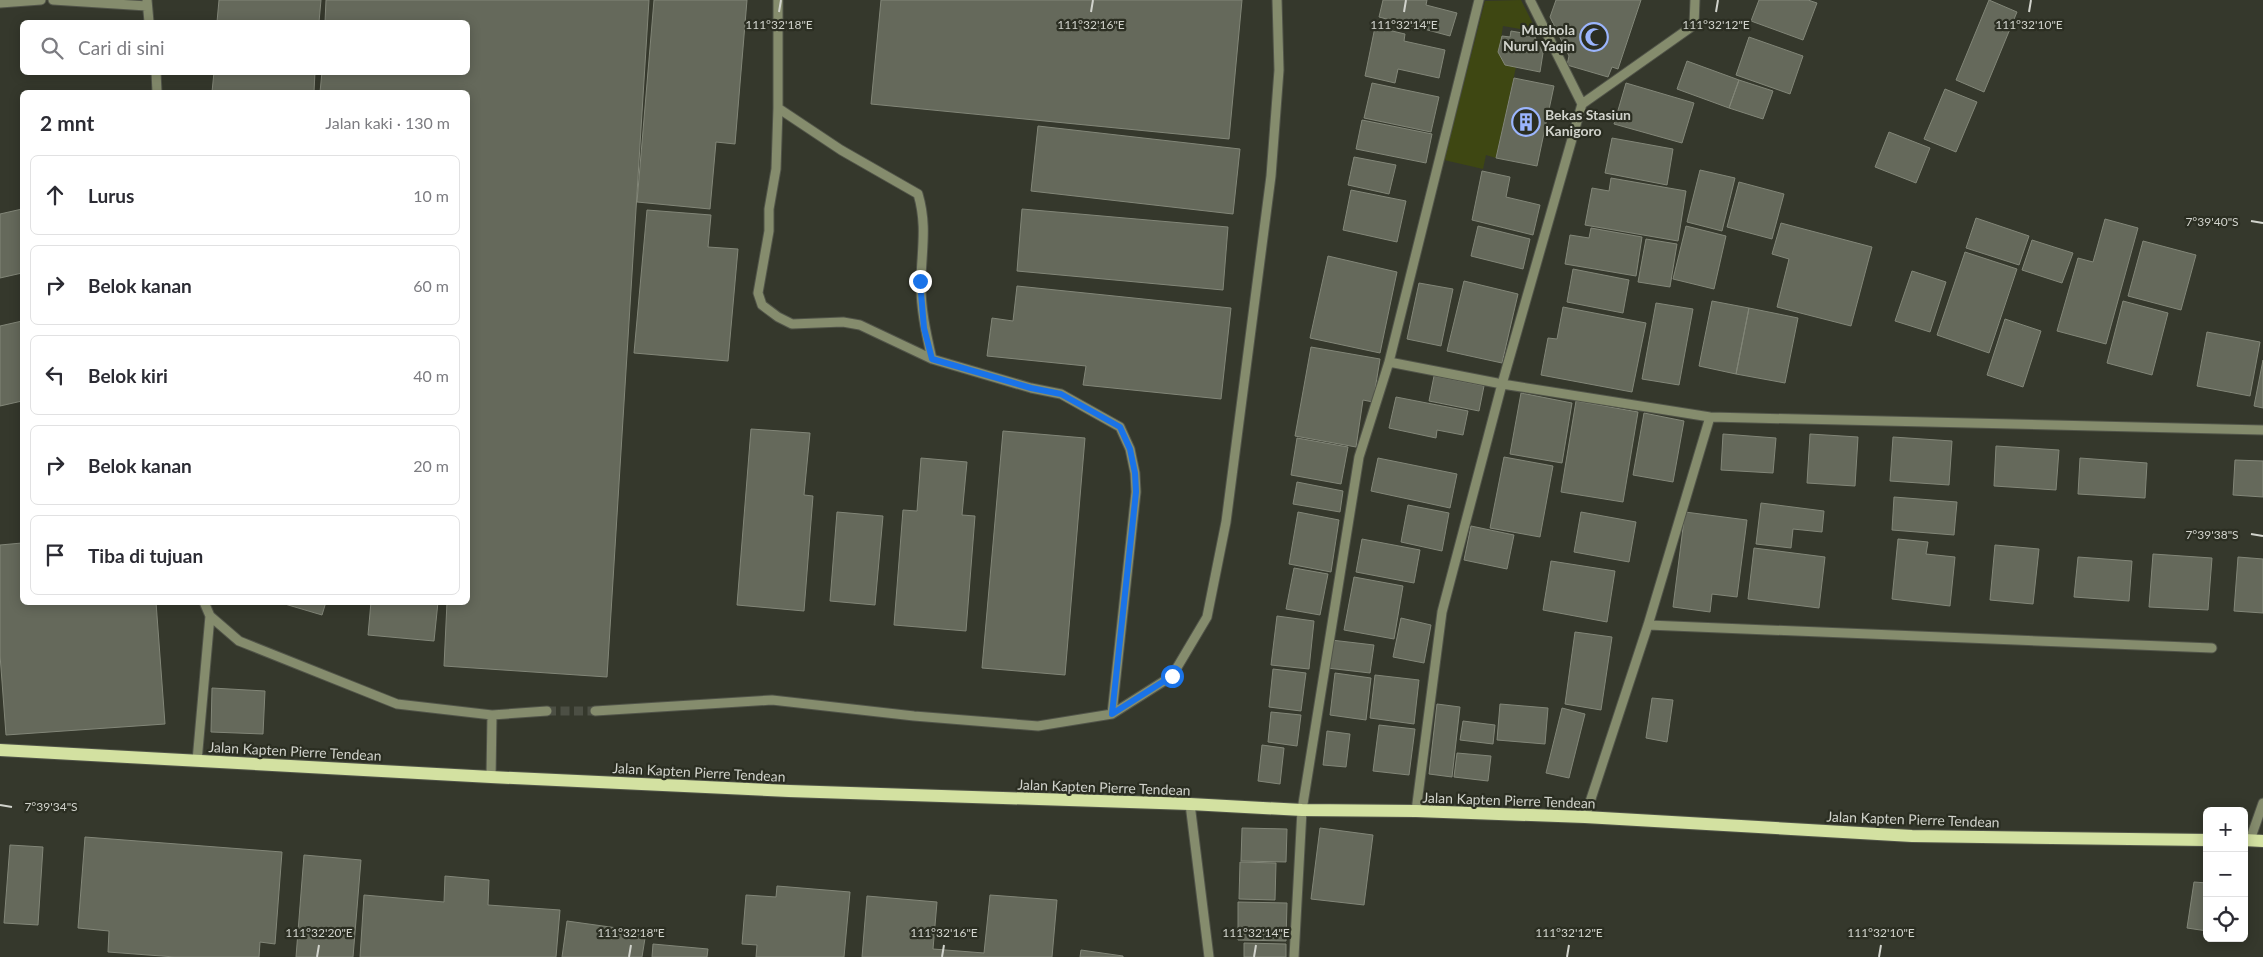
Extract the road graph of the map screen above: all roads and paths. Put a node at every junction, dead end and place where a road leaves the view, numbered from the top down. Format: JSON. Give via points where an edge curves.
{"nodes":[{"id":1,"x":41,"y":0,"type":"edge"},
{"id":2,"x":53,"y":0,"type":"edge"},
{"id":3,"x":778,"y":0,"type":"edge"},
{"id":4,"x":1277,"y":0,"type":"edge"},
{"id":5,"x":1479,"y":0,"type":"edge"},
{"id":6,"x":1530,"y":0,"type":"edge"},
{"id":7,"x":1695,"y":0,"type":"edge"},
{"id":8,"x":0,"y":3,"type":"edge"},
{"id":9,"x":147,"y":3,"type":"edge"},
{"id":10,"x":149,"y":20,"type":"edge"},
{"id":11,"x":156,"y":75,"type":"edge"},
{"id":12,"x":157,"y":90,"type":"edge"},
{"id":13,"x":1582,"y":104,"type":"junction"},
{"id":14,"x":778,"y":108,"type":"junction"},
{"id":15,"x":932,"y":359,"type":"junction"},
{"id":16,"x":1389,"y":362,"type":"junction"},
{"id":17,"x":1502,"y":384,"type":"junction"},
{"id":18,"x":1710,"y":417,"type":"junction"},
{"id":19,"x":2263,"y":430,"type":"edge"},
{"id":20,"x":205,"y":605,"type":"edge"},
{"id":21,"x":210,"y":616,"type":"junction"},
{"id":22,"x":1648,"y":625,"type":"junction"},
{"id":23,"x":2212,"y":648,"type":"dead end"},
{"id":24,"x":547,"y":711,"type":"tunnel mouth"},
{"id":25,"x":595,"y":711,"type":"tunnel mouth"},
{"id":26,"x":1112,"y":714,"type":"junction"},
{"id":27,"x":492,"y":715,"type":"junction"},
{"id":28,"x":0,"y":750,"type":"edge"},
{"id":29,"x":197,"y":761,"type":"junction"},
{"id":30,"x":491,"y":777,"type":"junction"},
{"id":31,"x":2263,"y":803,"type":"edge"},
{"id":32,"x":1190,"y":804,"type":"junction"},
{"id":33,"x":1302,"y":810,"type":"junction"},
{"id":34,"x":1416,"y":811,"type":"junction"},
{"id":35,"x":1585,"y":817,"type":"junction"},
{"id":36,"x":2248,"y":838,"type":"edge"},
{"id":37,"x":2203,"y":840,"type":"edge"},
{"id":38,"x":2248,"y":840,"type":"edge"},
{"id":39,"x":2263,"y":841,"type":"edge"},
{"id":40,"x":1209,"y":957,"type":"edge"},
{"id":41,"x":1294,"y":957,"type":"edge"}],
"edges":[{"from":1,"to":8,"type":"street"},
{"from":2,"to":9,"type":"street"},
{"from":3,"to":14,"type":"street"},
{"from":4,"to":26,"type":"street","via":[[1279,70],[1271,176],[1226,522],[1207,616],[1172,676]]},
{"from":5,"to":16,"type":"street"},
{"from":6,"to":13,"type":"street"},
{"from":7,"to":13,"type":"street","via":[[1694,25]]},
{"from":9,"to":10,"type":"street"},
{"from":11,"to":12,"type":"street"},
{"from":13,"to":17,"type":"street"},
{"from":14,"to":15,"type":"street","via":[[841,150],[918,194],[924,214],[920,281],[924,328]]},
{"from":14,"to":15,"type":"street","via":[[776,169],[758,293],[762,305],[792,324],[842,322],[860,325]]},
{"from":15,"to":26,"type":"street","via":[[1061,394],[1120,427],[1130,449],[1136,492]]},
{"from":16,"to":17,"type":"street"},
{"from":16,"to":33,"type":"street","via":[[1359,457]]},
{"from":17,"to":18,"type":"street"},
{"from":17,"to":34,"type":"street","via":[[1442,612]]},
{"from":18,"to":19,"type":"street"},
{"from":18,"to":22,"type":"street"},
{"from":20,"to":21,"type":"street"},
{"from":21,"to":27,"type":"street","via":[[239,641],[397,704]]},
{"from":21,"to":29,"type":"street"},
{"from":22,"to":23,"type":"street"},
{"from":22,"to":35,"type":"street"},
{"from":24,"to":27,"type":"street"},
{"from":25,"to":26,"type":"street","via":[[772,700],[1038,726]]},
{"from":27,"to":30,"type":"street"},
{"from":28,"to":29,"type":"main road","name":"Jalan Kapten Pierre Tendean"},
{"from":29,"to":30,"type":"main road","name":"Jalan Kapten Pierre Tendean"},
{"from":30,"to":32,"type":"main road","name":"Jalan Kapten Pierre Tendean"},
{"from":31,"to":36,"type":"street"},
{"from":32,"to":33,"type":"main road","name":"Jalan Kapten Pierre Tendean"},
{"from":32,"to":40,"type":"street"},
{"from":33,"to":34,"type":"main road","name":"Jalan Kapten Pierre Tendean"},
{"from":33,"to":41,"type":"street"},
{"from":34,"to":35,"type":"main road","name":"Jalan Kapten Pierre Tendean"},
{"from":35,"to":37,"type":"main road","name":"Jalan Kapten Pierre Tendean","via":[[1912,836]]},
{"from":38,"to":39,"type":"main road"}]}
